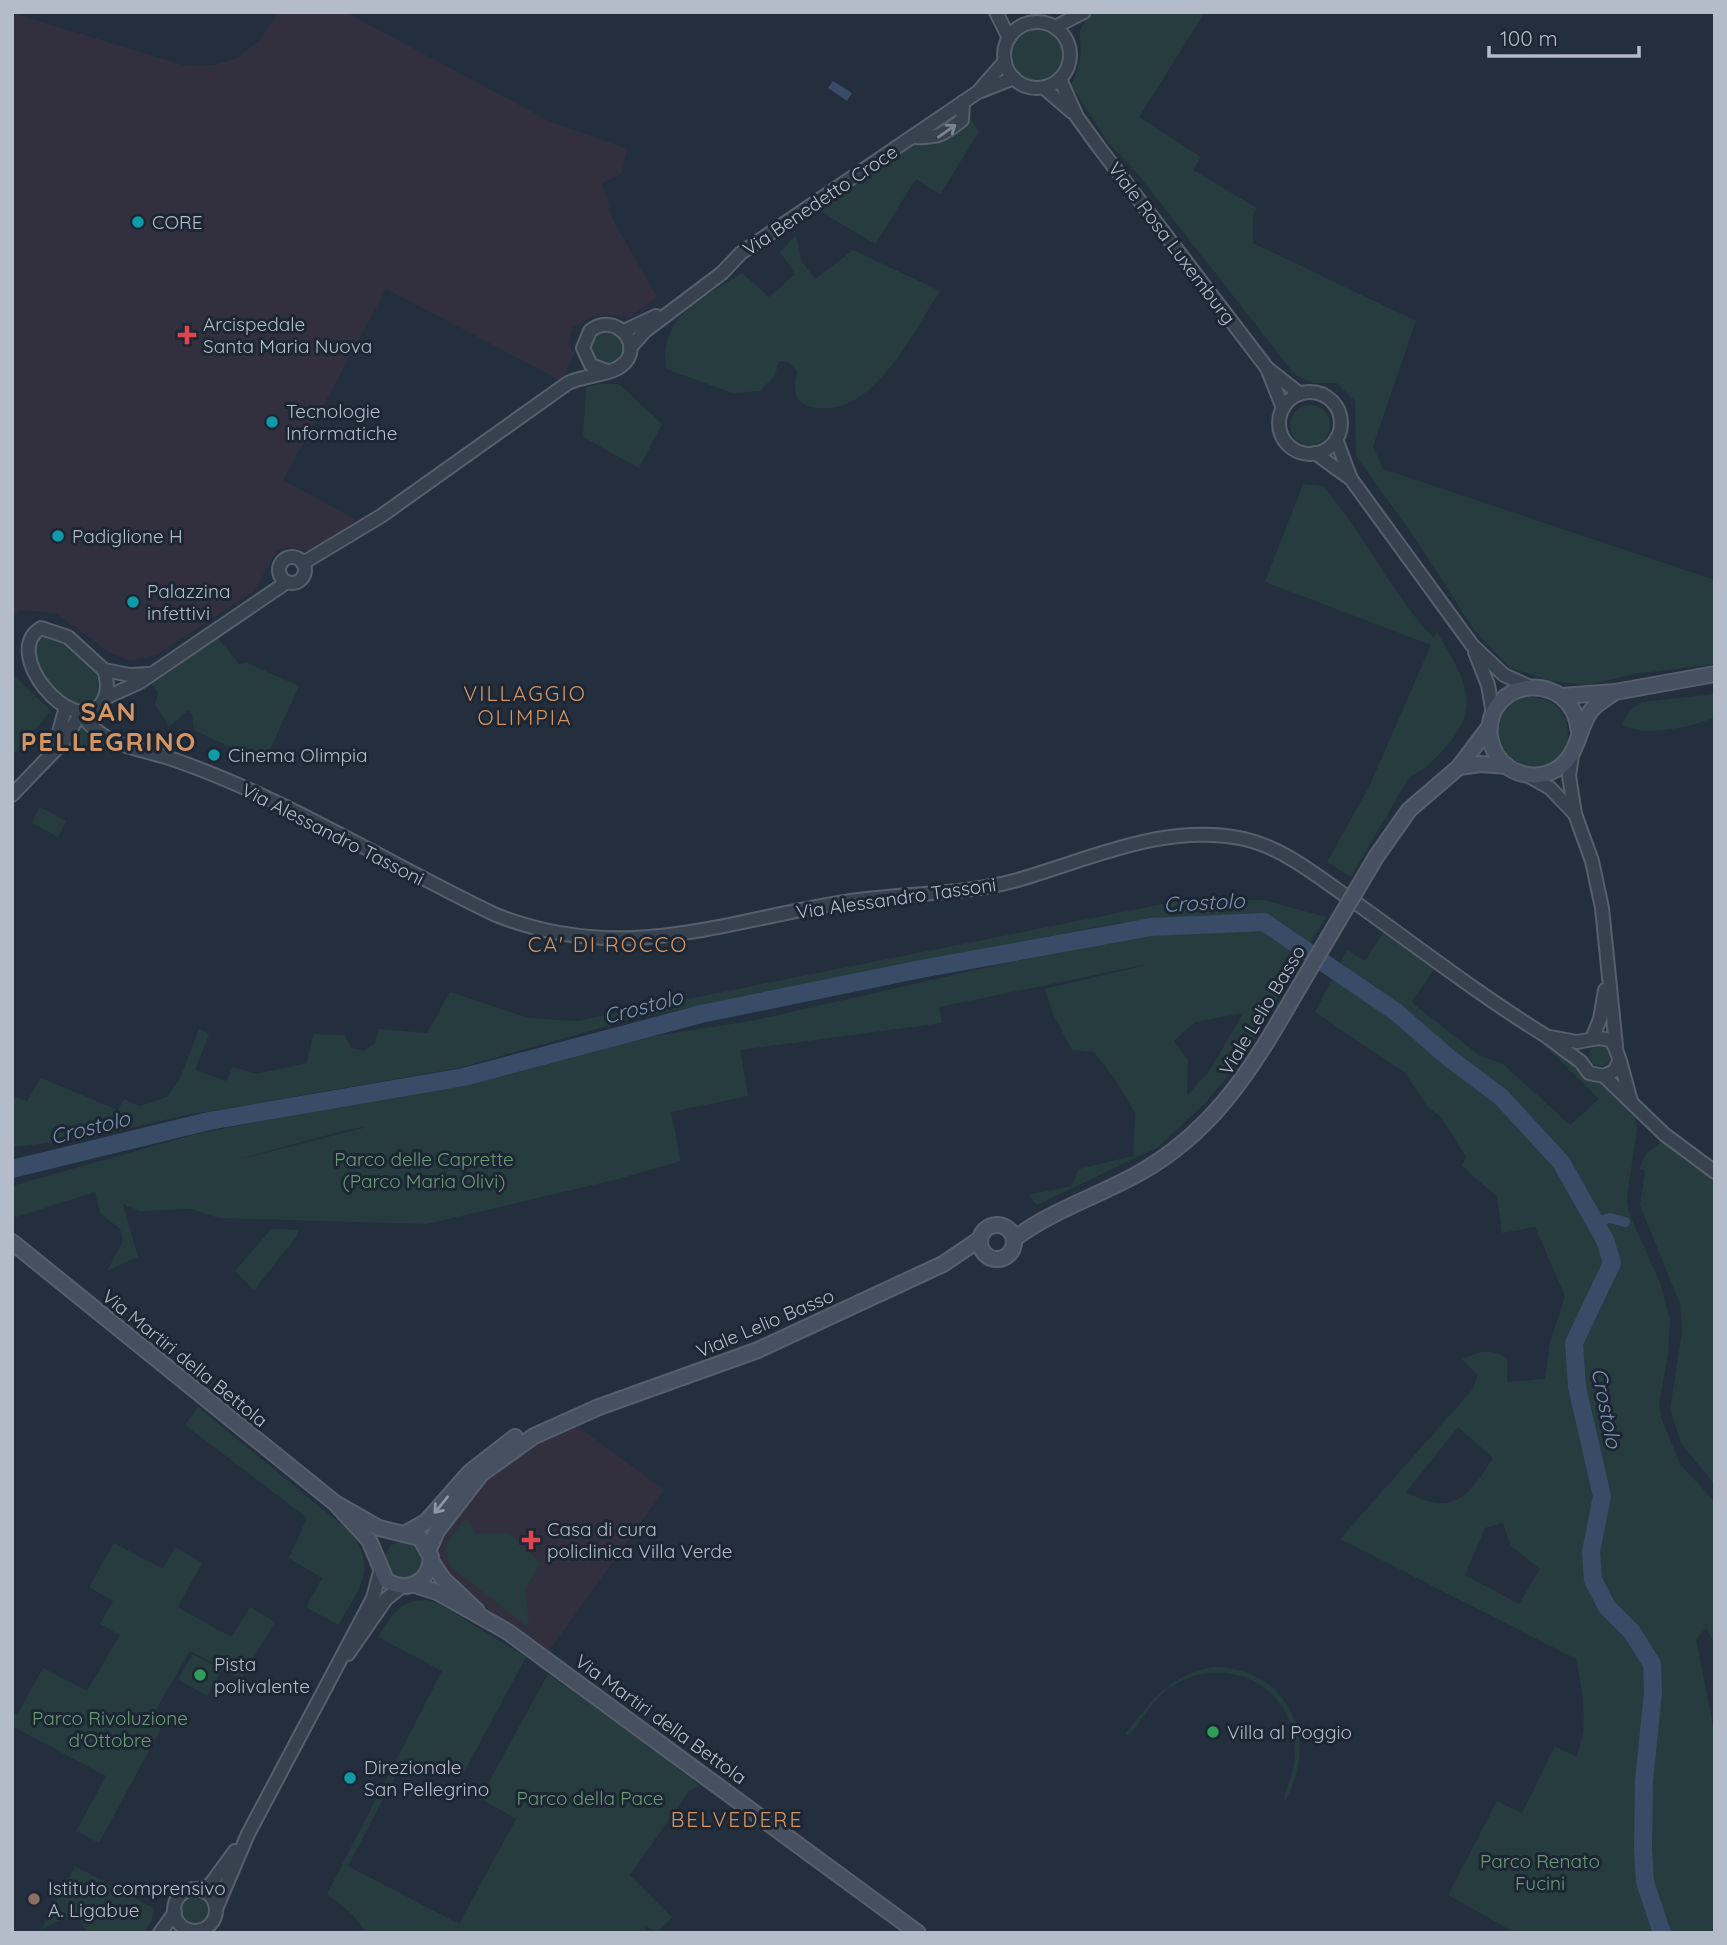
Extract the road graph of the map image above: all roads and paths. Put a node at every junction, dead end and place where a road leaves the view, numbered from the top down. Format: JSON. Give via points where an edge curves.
{"nodes":[{"id":1,"x":997,"y":12,"type":"edge"},
{"id":2,"x":1083,"y":13,"type":"edge"},
{"id":3,"x":1019,"y":27,"type":"junction"},
{"id":4,"x":1055,"y":27,"type":"junction"},
{"id":5,"x":1009,"y":38,"type":"junction"},
{"id":6,"x":1067,"y":39,"type":"junction"},
{"id":7,"x":1005,"y":61,"type":"junction"},
{"id":8,"x":1014,"y":78,"type":"junction"},
{"id":9,"x":1060,"y":79,"type":"junction"},
{"id":10,"x":1044,"y":88,"type":"junction"},
{"id":11,"x":978,"y":92,"type":"junction"},
{"id":12,"x":1077,"y":117,"type":"junction"},
{"id":13,"x":667,"y":313,"type":"junction"},
{"id":14,"x":624,"y":331,"type":"junction"},
{"id":15,"x":630,"y":348,"type":"junction"},
{"id":16,"x":584,"y":355,"type":"junction"},
{"id":17,"x":1267,"y":368,"type":"junction"},
{"id":18,"x":607,"y":371,"type":"junction"},
{"id":19,"x":568,"y":383,"type":"junction"},
{"id":20,"x":1300,"y":394,"type":"junction"},
{"id":21,"x":1283,"y":408,"type":"junction"},
{"id":22,"x":1336,"y":439,"type":"junction"},
{"id":23,"x":1315,"y":453,"type":"junction"},
{"id":24,"x":1352,"y":479,"type":"junction"},
{"id":25,"x":303,"y":563,"type":"junction"},
{"id":26,"x":287,"y":582,"type":"junction"},
{"id":27,"x":1472,"y":645,"type":"junction"},
{"id":28,"x":104,"y":670,"type":"junction"},
{"id":29,"x":152,"y":673,"type":"junction"},
{"id":30,"x":1715,"y":674,"type":"edge"},
{"id":31,"x":1530,"y":687,"type":"junction"},
{"id":32,"x":1615,"y":692,"type":"junction"},
{"id":33,"x":1562,"y":696,"type":"junction"},
{"id":34,"x":101,"y":703,"type":"junction"},
{"id":35,"x":65,"y":710,"type":"junction"},
{"id":36,"x":81,"y":715,"type":"junction"},
{"id":37,"x":1492,"y":720,"type":"junction"},
{"id":38,"x":1579,"y":732,"type":"junction"},
{"id":39,"x":99,"y":734,"type":"junction"},
{"id":40,"x":54,"y":749,"type":"junction"},
{"id":41,"x":1572,"y":755,"type":"junction"},
{"id":42,"x":1507,"y":766,"type":"junction"},
{"id":43,"x":1459,"y":767,"type":"junction"},
{"id":44,"x":1529,"y":776,"type":"junction"},
{"id":45,"x":12,"y":795,"type":"edge"},
{"id":46,"x":1575,"y":814,"type":"junction"},
{"id":47,"x":1608,"y":976,"type":"junction"},
{"id":48,"x":1546,"y":1036,"type":"junction"},
{"id":49,"x":1589,"y":1040,"type":"junction"},
{"id":50,"x":1616,"y":1045,"type":"junction"},
{"id":51,"x":1581,"y":1062,"type":"junction"},
{"id":52,"x":1618,"y":1063,"type":"junction"},
{"id":53,"x":1604,"y":1076,"type":"junction"},
{"id":54,"x":1632,"y":1102,"type":"junction"},
{"id":55,"x":1715,"y":1172,"type":"edge"},
{"id":56,"x":1040,"y":1220,"type":"junction"},
{"id":57,"x":1004,"y":1227,"type":"junction"},
{"id":58,"x":980,"y":1238,"type":"junction"},
{"id":59,"x":1014,"y":1239,"type":"junction"},
{"id":60,"x":12,"y":1241,"type":"edge"},
{"id":61,"x":987,"y":1256,"type":"junction"},
{"id":62,"x":943,"y":1264,"type":"junction"},
{"id":63,"x":598,"y":1407,"type":"junction"},
{"id":64,"x":335,"y":1503,"type":"junction"},
{"id":65,"x":401,"y":1533,"type":"junction"},
{"id":66,"x":430,"y":1555,"type":"junction"},
{"id":67,"x":379,"y":1564,"type":"junction"},
{"id":68,"x":408,"y":1586,"type":"junction"},
{"id":69,"x":480,"y":1614,"type":"junction"},
{"id":70,"x":341,"y":1662,"type":"junction"},
{"id":71,"x":248,"y":1834,"type":"junction"},
{"id":72,"x":198,"y":1889,"type":"junction"},
{"id":73,"x":216,"y":1909,"type":"junction"},
{"id":74,"x":175,"y":1912,"type":"junction"},
{"id":75,"x":182,"y":1931,"type":"edge"},
{"id":76,"x":160,"y":1933,"type":"edge"},
{"id":77,"x":918,"y":1933,"type":"edge"}],
"edges":[{"from":1,"to":3,"type":"street"},
{"from":1,"to":5,"type":"street"},
{"from":2,"to":4,"type":"street"},
{"from":2,"to":6,"type":"street"},
{"from":3,"to":4,"type":"street","via":[[1034,22]]},
{"from":3,"to":5,"type":"street"},
{"from":4,"to":6,"type":"street"},
{"from":5,"to":7,"type":"street"},
{"from":6,"to":9,"type":"street","via":[[1070,62]]},
{"from":7,"to":8,"type":"street"},
{"from":7,"to":11,"type":"street","name":"Via Benedetto Croce"},
{"from":8,"to":10,"type":"street","via":[[1027,87]]},
{"from":8,"to":11,"type":"street","name":"Via Benedetto Croce"},
{"from":9,"to":10,"type":"street"},
{"from":9,"to":12,"type":"street","name":"Viale Rosa Luxemburg"},
{"from":10,"to":12,"type":"street","name":"Viale Rosa Luxemburg"},
{"from":11,"to":13,"type":"street","name":"Via Benedetto Croce","via":[[741,253],[722,273]]},
{"from":12,"to":17,"type":"street","name":"Viale Rosa Luxemburg"},
{"from":13,"to":14,"type":"street","name":"Via Benedetto Croce"},
{"from":13,"to":15,"type":"street","name":"Via Benedetto Croce"},
{"from":14,"to":15,"type":"street"},
{"from":14,"to":16,"type":"street","via":[[607,324],[594,327],[584,342]]},
{"from":15,"to":18,"type":"street","via":[[623,364]]},
{"from":16,"to":18,"type":"street","via":[[591,365]]},
{"from":16,"to":19,"type":"street"},
{"from":17,"to":20,"type":"street","name":"Viale Rosa Luxemburg"},
{"from":17,"to":21,"type":"street","name":"Viale Rosa Luxemburg"},
{"from":18,"to":19,"type":"street"},
{"from":19,"to":25,"type":"street","via":[[345,541]]},
{"from":20,"to":21,"type":"street"},
{"from":20,"to":22,"type":"street","name":"Viale Rosa Luxemburg","via":[[1316,393],[1334,404],[1340,418]]},
{"from":21,"to":23,"type":"street","name":"Viale Rosa Luxemburg","via":[[1279,426],[1286,442],[1300,452]]},
{"from":22,"to":23,"type":"street"},
{"from":22,"to":24,"type":"street","name":"Viale Rosa Luxemburg"},
{"from":23,"to":24,"type":"street","name":"Viale Rosa Luxemburg"},
{"from":24,"to":27,"type":"street","name":"Viale Rosa Luxemburg"},
{"from":25,"to":26,"type":"street","via":[[302,578]]},
{"from":25,"to":26,"type":"street","via":[[294,557],[283,561],[280,572]]},
{"from":26,"to":29,"type":"street"},
{"from":27,"to":31,"type":"street","name":"Viale Rosa Luxemburg","via":[[1504,675]]},
{"from":27,"to":37,"type":"street","name":"Viale Rosa Luxemburg","via":[[1488,685]]},
{"from":28,"to":29,"type":"street"},
{"from":28,"to":34,"type":"street","via":[[108,680]]},
{"from":28,"to":35,"type":"street","via":[[59,632],[41,628],[26,636],[20,651],[27,673]]},
{"from":29,"to":34,"type":"street"},
{"from":30,"to":32,"type":"main road"},
{"from":31,"to":33,"type":"main road"},
{"from":31,"to":37,"type":"main road","via":[[1508,695]]},
{"from":32,"to":33,"type":"main road"},
{"from":32,"to":38,"type":"main road","via":[[1592,709]]},
{"from":33,"to":38,"type":"main road","via":[[1576,716]]},
{"from":34,"to":36,"type":"street"},
{"from":34,"to":39,"type":"street"},
{"from":35,"to":36,"type":"street"},
{"from":35,"to":40,"type":"street"},
{"from":36,"to":39,"type":"street","name":"Via Alessandro Tassoni"},
{"from":36,"to":40,"type":"street"},
{"from":37,"to":42,"type":"main road","via":[[1495,753]]},
{"from":37,"to":43,"type":"main road","name":"Viale Lelio Basso"},
{"from":38,"to":41,"type":"main road"},
{"from":39,"to":48,"type":"street","name":"Via Alessandro Tassoni","via":[[244,788],[496,915],[539,929],[601,937],[663,938],[850,901],[992,886],[1171,836],[1219,835],[1247,840],[1273,849],[1320,878]]},
{"from":40,"to":45,"type":"street"},
{"from":41,"to":44,"type":"main road","via":[[1550,773]]},
{"from":41,"to":46,"type":"street","via":[[1569,776]]},
{"from":42,"to":43,"type":"main road"},
{"from":42,"to":44,"type":"main road"},
{"from":43,"to":56,"type":"main road","name":"Viale Lelio Basso","bridge":true,"via":[[1418,800],[1376,857],[1245,1078],[1223,1106],[1141,1172]]},
{"from":44,"to":46,"type":"street","via":[[1550,788]]},
{"from":46,"to":47,"type":"street","via":[[1597,880]]},
{"from":47,"to":49,"type":"street","via":[[1600,1019]]},
{"from":47,"to":50,"type":"street"},
{"from":48,"to":49,"type":"street","name":"Via Alessandro Tassoni"},
{"from":48,"to":51,"type":"street","name":"Via Alessandro Tassoni"},
{"from":49,"to":50,"type":"street","name":"Via Alessandro Tassoni","via":[[1605,1038]]},
{"from":49,"to":51,"type":"street"},
{"from":50,"to":52,"type":"street","name":"Via Alessandro Tassoni"},
{"from":51,"to":53,"type":"street","name":"Via Alessandro Tassoni","via":[[1589,1073]]},
{"from":52,"to":53,"type":"street"},
{"from":52,"to":54,"type":"street","name":"Via Alessandro Tassoni"},
{"from":53,"to":54,"type":"street","name":"Via Alessandro Tassoni"},
{"from":54,"to":55,"type":"street","name":"Via Alessandro Tassoni","via":[[1664,1134]]},
{"from":56,"to":57,"type":"main road","name":"Viale Lelio Basso"},
{"from":56,"to":59,"type":"main road","name":"Viale Lelio Basso"},
{"from":57,"to":58,"type":"main road","via":[[988,1227]]},
{"from":57,"to":59,"type":"main road"},
{"from":58,"to":61,"type":"main road"},
{"from":58,"to":62,"type":"main road","name":"Viale Lelio Basso"},
{"from":59,"to":61,"type":"main road","via":[[1004,1258]]},
{"from":60,"to":64,"type":"main road","name":"Via Martiri della Bettola"},
{"from":61,"to":62,"type":"main road","name":"Viale Lelio Basso"},
{"from":62,"to":63,"type":"main road","name":"Viale Lelio Basso","via":[[758,1350]]},
{"from":63,"to":65,"type":"main road","name":"Viale Lelio Basso","one_way":true,"via":[[570,1413],[508,1441],[470,1472],[426,1522]]},
{"from":63,"to":66,"type":"main road","name":"Viale Lelio Basso","via":[[534,1436],[481,1474],[437,1531]]},
{"from":64,"to":65,"type":"main road","name":"Via Martiri della Bettola","via":[[373,1525]]},
{"from":64,"to":67,"type":"main road","name":"Via Martiri della Bettola","via":[[369,1540]]},
{"from":65,"to":66,"type":"main road","name":"Via Martiri della Bettola","via":[[420,1538]]},
{"from":65,"to":67,"type":"main road","via":[[383,1544]]},
{"from":66,"to":68,"type":"main road","via":[[426,1575]]},
{"from":66,"to":69,"type":"main road","name":"Via Martiri della Bettola","via":[[443,1579]]},
{"from":67,"to":68,"type":"main road","name":"Via Martiri della Bettola","via":[[386,1580]]},
{"from":67,"to":70,"type":"street","via":[[373,1598]]},
{"from":68,"to":69,"type":"main road","name":"Via Martiri della Bettola","via":[[437,1592]]},
{"from":68,"to":70,"type":"street","via":[[386,1600]]},
{"from":69,"to":77,"type":"main road","name":"Via Martiri della Bettola"},
{"from":70,"to":71,"type":"street"},
{"from":71,"to":72,"type":"street","via":[[210,1885]]},
{"from":71,"to":73,"type":"street"},
{"from":72,"to":73,"type":"street","via":[[212,1898]]},
{"from":72,"to":74,"type":"street","via":[[181,1895]]},
{"from":73,"to":75,"type":"street","via":[[208,1926]]},
{"from":74,"to":75,"type":"street"},
{"from":74,"to":76,"type":"street"}]}
